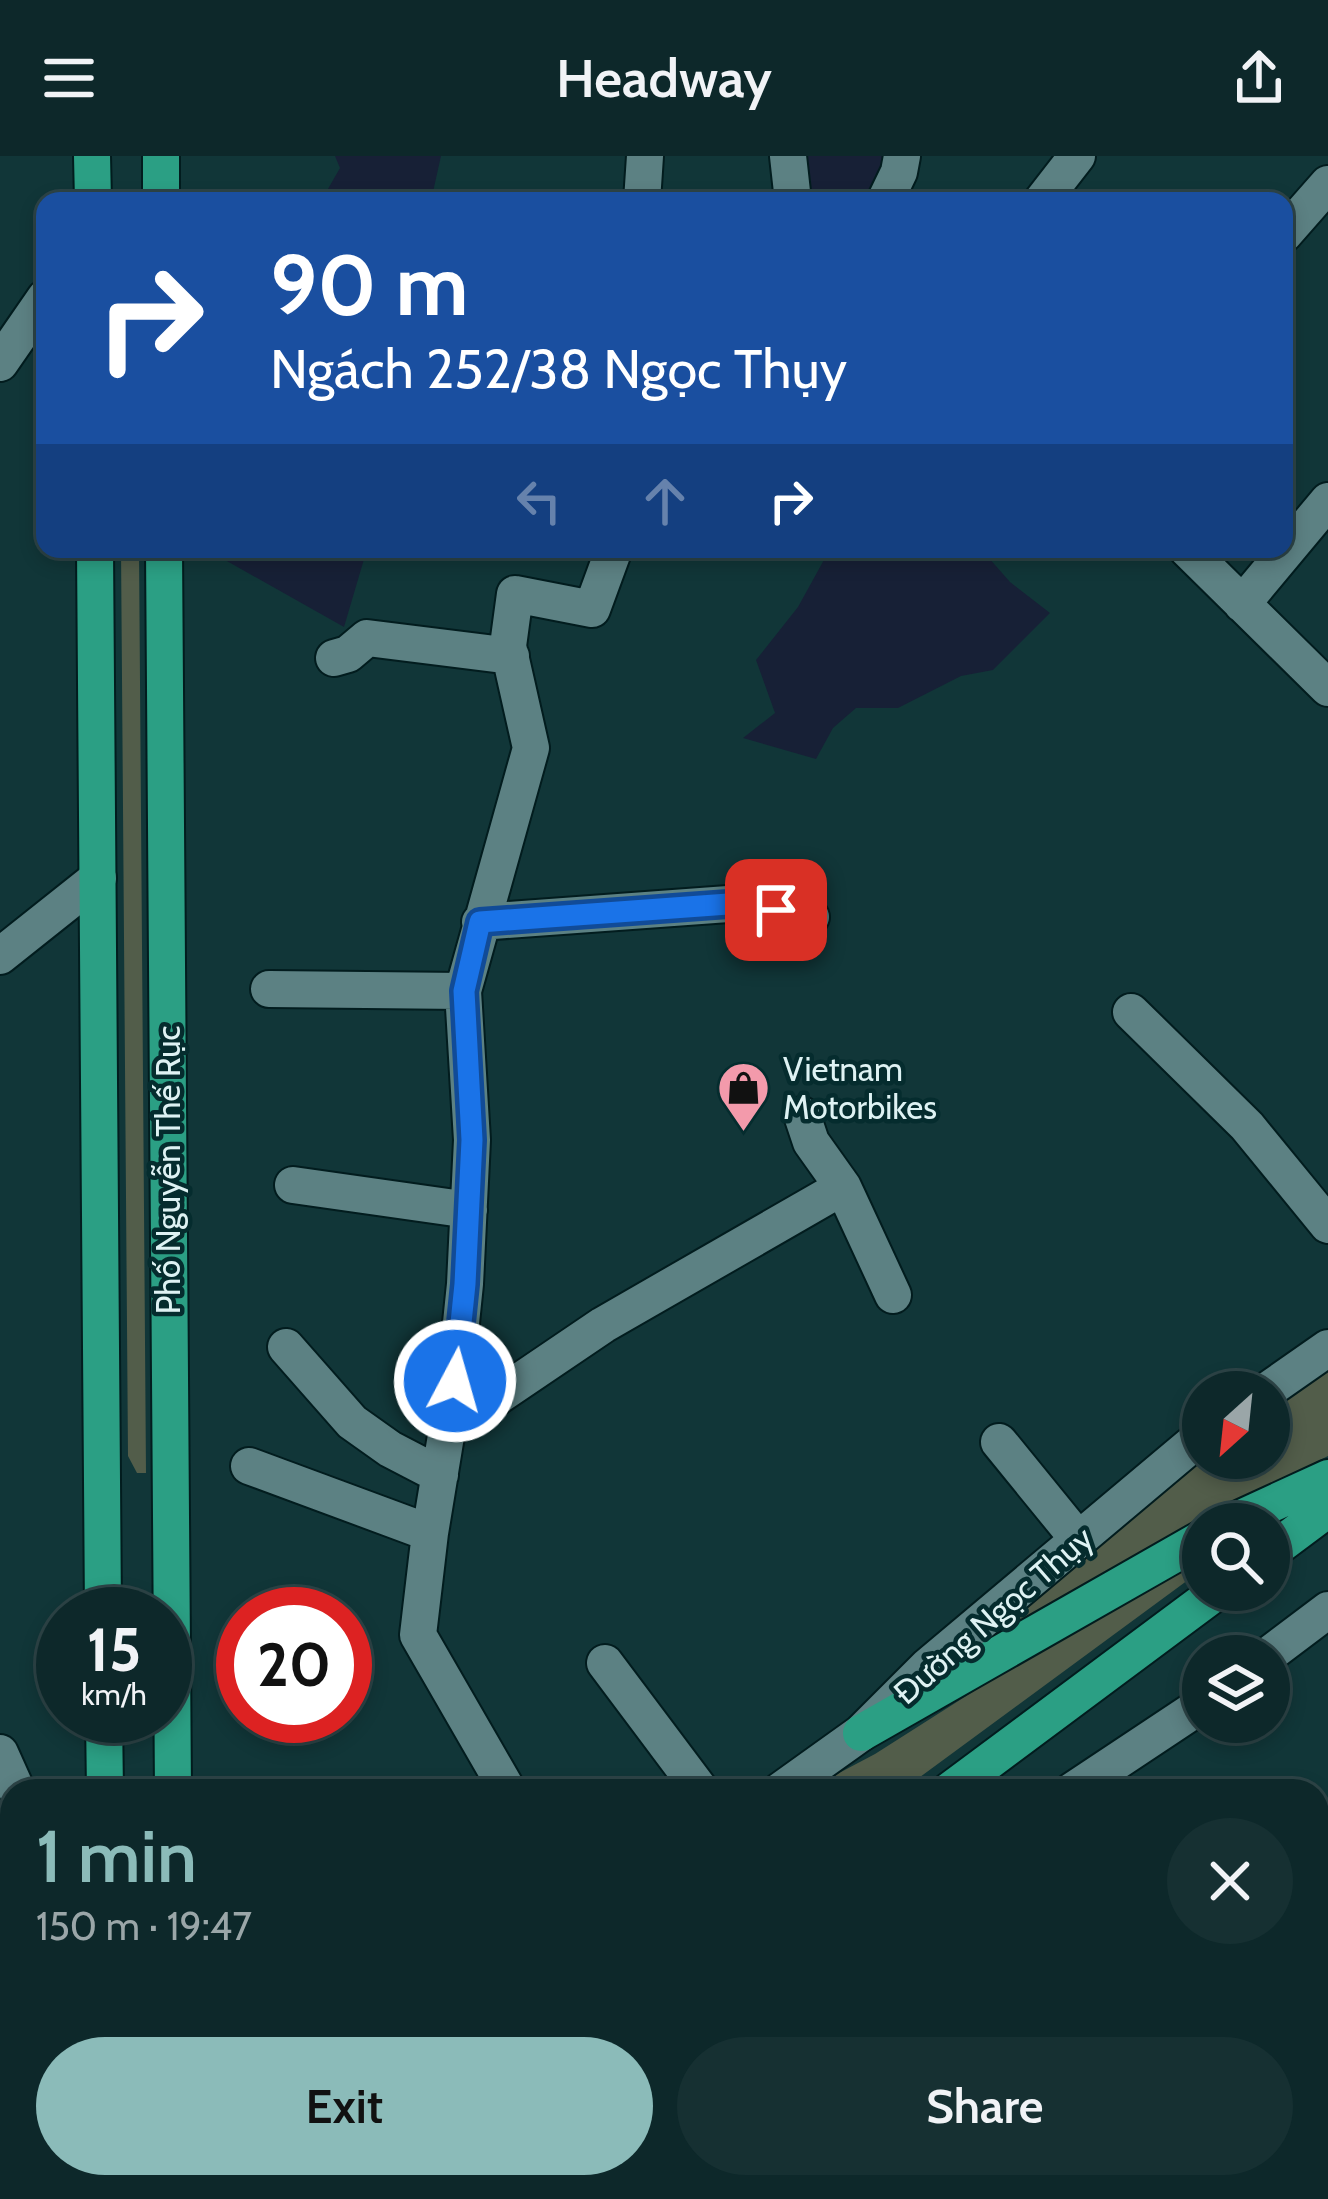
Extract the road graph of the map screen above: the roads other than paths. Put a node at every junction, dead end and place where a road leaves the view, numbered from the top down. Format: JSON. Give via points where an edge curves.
{"nodes":[{"id":1,"x":92,"y":156,"type":"edge"},
{"id":2,"x":161,"y":156,"type":"edge"},
{"id":3,"x":646,"y":156,"type":"edge"},
{"id":4,"x":788,"y":156,"type":"edge"},
{"id":5,"x":902,"y":156,"type":"edge"},
{"id":6,"x":1077,"y":156,"type":"edge"},
{"id":7,"x":1328,"y":184,"type":"edge"},
{"id":8,"x":93,"y":192,"type":"edge"},
{"id":9,"x":161,"y":192,"type":"edge"},
{"id":10,"x":643,"y":192,"type":"edge"},
{"id":11,"x":792,"y":192,"type":"edge"},
{"id":12,"x":892,"y":192,"type":"edge"},
{"id":13,"x":1049,"y":192,"type":"edge"},
{"id":14,"x":1293,"y":224,"type":"edge"},
{"id":15,"x":36,"y":311,"type":"edge"},
{"id":16,"x":0,"y":363,"type":"edge"},
{"id":17,"x":1328,"y":501,"type":"edge"},
{"id":18,"x":1293,"y":543,"type":"edge"},
{"id":19,"x":95,"y":558,"type":"edge"},
{"id":20,"x":164,"y":558,"type":"edge"},
{"id":21,"x":611,"y":558,"type":"edge"},
{"id":22,"x":1196,"y":558,"type":"edge"},
{"id":23,"x":1280,"y":558,"type":"edge"},
{"id":24,"x":1242,"y":604,"type":"junction"},
{"id":25,"x":511,"y":656,"type":"junction"},
{"id":26,"x":334,"y":658,"type":"dead end"},
{"id":27,"x":1328,"y":688,"type":"edge"},
{"id":28,"x":98,"y":878,"type":"junction"},
{"id":29,"x":811,"y":917,"type":"dead end"},
{"id":30,"x":480,"y":922,"type":"junction"},
{"id":31,"x":0,"y":956,"type":"edge"},
{"id":32,"x":269,"y":989,"type":"dead end"},
{"id":33,"x":464,"y":991,"type":"junction"},
{"id":34,"x":1131,"y":1012,"type":"dead end"},
{"id":35,"x":802,"y":1115,"type":"dead end"},
{"id":36,"x":293,"y":1185,"type":"dead end"},
{"id":37,"x":843,"y":1187,"type":"junction"},
{"id":38,"x":470,"y":1210,"type":"junction"},
{"id":39,"x":1328,"y":1226,"type":"edge"},
{"id":40,"x":893,"y":1295,"type":"dead end"},
{"id":41,"x":286,"y":1346,"type":"dead end"},
{"id":42,"x":1328,"y":1348,"type":"edge"},
{"id":43,"x":1290,"y":1375,"type":"edge"},
{"id":44,"x":448,"y":1430,"type":"junction"},
{"id":45,"x":999,"y":1442,"type":"dead end"},
{"id":46,"x":1182,"y":1452,"type":"edge"},
{"id":47,"x":250,"y":1466,"type":"dead end"},
{"id":48,"x":440,"y":1474,"type":"junction"},
{"id":49,"x":1328,"y":1478,"type":"edge"},
{"id":50,"x":1274,"y":1503,"type":"edge"},
{"id":51,"x":1328,"y":1509,"type":"edge"},
{"id":52,"x":430,"y":1533,"type":"junction"},
{"id":53,"x":1290,"y":1537,"type":"edge"},
{"id":54,"x":1078,"y":1539,"type":"junction"},
{"id":55,"x":1182,"y":1550,"type":"edge"},
{"id":56,"x":104,"y":1587,"type":"edge"},
{"id":57,"x":1191,"y":1611,"type":"edge"},
{"id":58,"x":1326,"y":1615,"type":"edge"},
{"id":59,"x":1290,"y":1640,"type":"edge"},
{"id":60,"x":605,"y":1663,"type":"dead end"},
{"id":61,"x":1182,"y":1718,"type":"edge"},
{"id":62,"x":861,"y":1733,"type":"junction"},
{"id":63,"x":104,"y":1743,"type":"edge"},
{"id":64,"x":105,"y":1779,"type":"edge"},
{"id":65,"x":173,"y":1779,"type":"edge"},
{"id":66,"x":501,"y":1779,"type":"edge"},
{"id":67,"x":692,"y":1779,"type":"edge"},
{"id":68,"x":797,"y":1779,"type":"edge"},
{"id":69,"x":965,"y":1779,"type":"edge"},
{"id":70,"x":1090,"y":1779,"type":"edge"}],
"edges":[{"from":1,"to":8,"type":"main road"},
{"from":2,"to":9,"type":"main road"},
{"from":3,"to":10,"type":"street"},
{"from":4,"to":11,"type":"street"},
{"from":5,"to":12,"type":"street"},
{"from":6,"to":13,"type":"street"},
{"from":7,"to":14,"type":"street"},
{"from":15,"to":16,"type":"street"},
{"from":17,"to":18,"type":"street"},
{"from":19,"to":28,"type":"main road","name":"Phố Nguyễn Thế Rục"},
{"from":20,"to":65,"type":"main road","name":"Phố Nguyễn Thế Rục"},
{"from":21,"to":25,"type":"street","via":[[592,609],[515,594]]},
{"from":22,"to":24,"type":"street"},
{"from":23,"to":24,"type":"street"},
{"from":24,"to":27,"type":"street"},
{"from":25,"to":26,"type":"street","via":[[367,638]]},
{"from":25,"to":30,"type":"street","via":[[531,748]]},
{"from":28,"to":31,"type":"street"},
{"from":28,"to":56,"type":"main road","name":"Phố Nguyễn Thế Rục"},
{"from":29,"to":30,"type":"street","via":[[742,903]]},
{"from":30,"to":33,"type":"street"},
{"from":32,"to":33,"type":"street"},
{"from":33,"to":38,"type":"street"},
{"from":34,"to":39,"type":"street","via":[[1247,1126]]},
{"from":35,"to":37,"type":"street"},
{"from":36,"to":38,"type":"street"},
{"from":37,"to":40,"type":"street"},
{"from":37,"to":44,"type":"street","via":[[602,1325]]},
{"from":38,"to":44,"type":"street"},
{"from":41,"to":48,"type":"street","via":[[352,1422]]},
{"from":42,"to":43,"type":"street"},
{"from":44,"to":48,"type":"street"},
{"from":45,"to":54,"type":"street"},
{"from":46,"to":54,"type":"street","name":"Đường Ngọc Thụy"},
{"from":47,"to":52,"type":"street"},
{"from":48,"to":52,"type":"street"},
{"from":49,"to":50,"type":"main road"},
{"from":51,"to":53,"type":"main road"},
{"from":52,"to":66,"type":"street","via":[[418,1635]]},
{"from":54,"to":62,"type":"street","name":"Đường Ngọc Thụy"},
{"from":55,"to":62,"type":"main road"},
{"from":57,"to":69,"type":"main road"},
{"from":58,"to":59,"type":"street"},
{"from":60,"to":67,"type":"street"},
{"from":61,"to":70,"type":"street"},
{"from":62,"to":68,"type":"street","name":"Đường Ngọc Thụy"},
{"from":63,"to":64,"type":"main road"}]}
